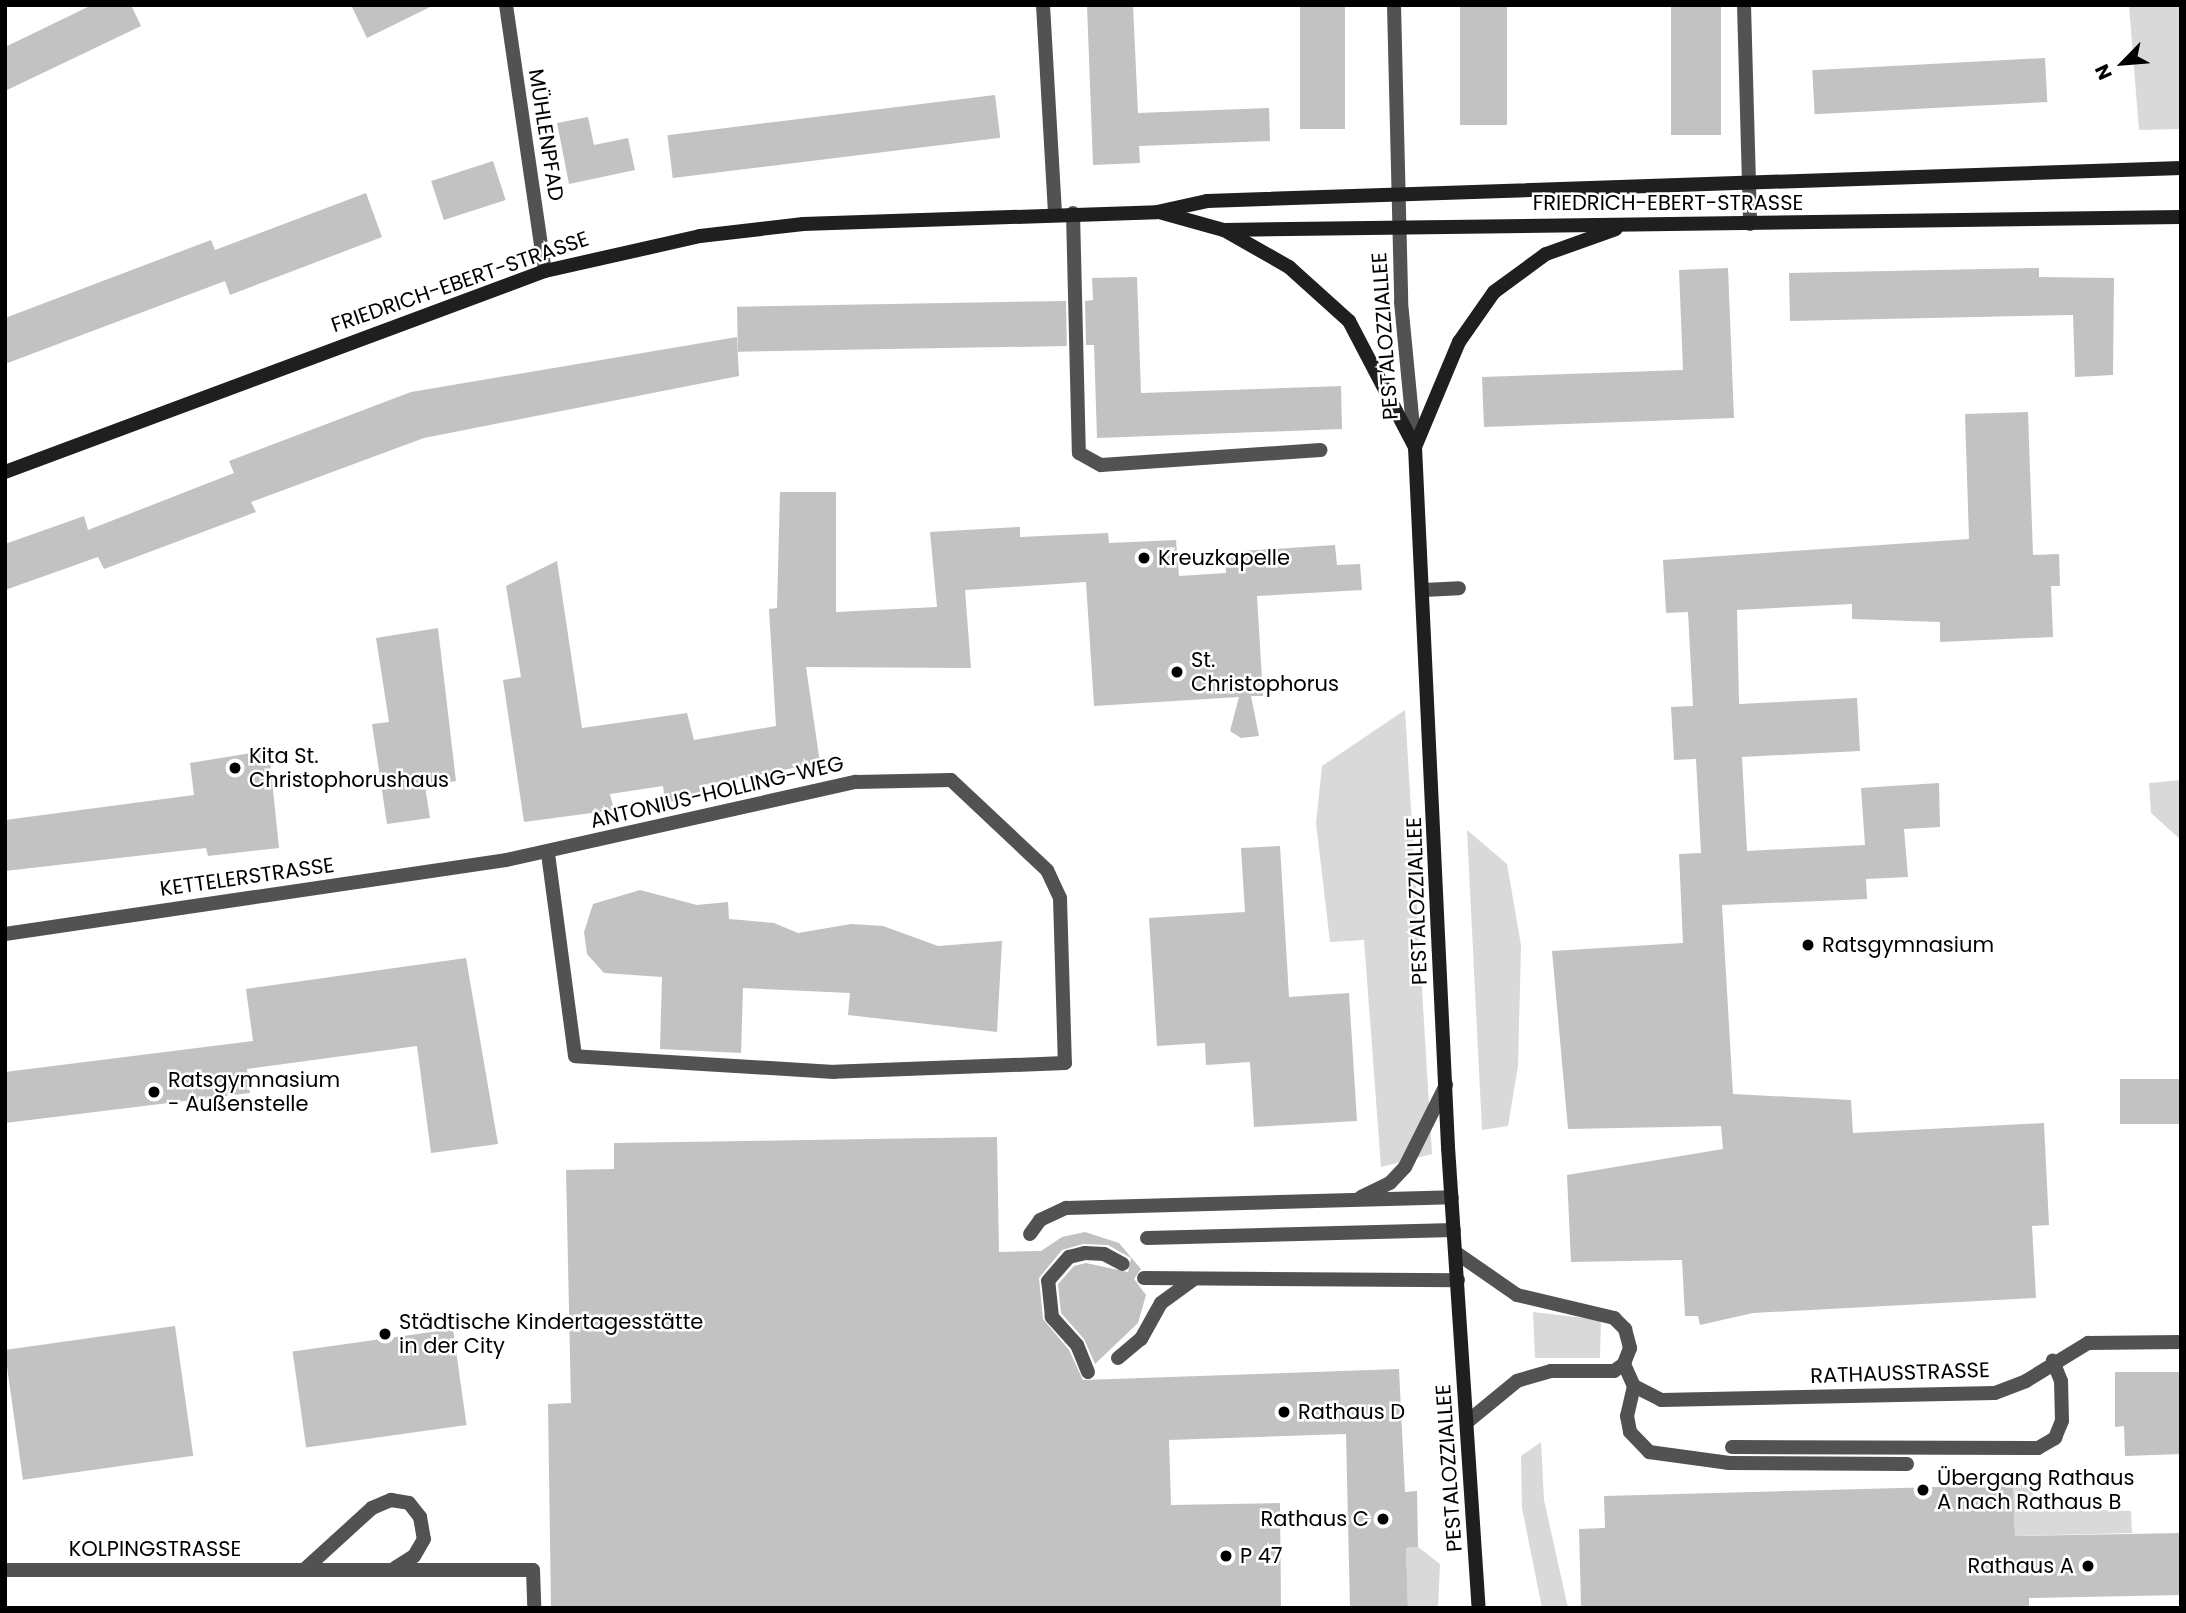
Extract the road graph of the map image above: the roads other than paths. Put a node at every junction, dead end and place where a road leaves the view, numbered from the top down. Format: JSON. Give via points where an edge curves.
{"nodes":[{"id":1,"x":506,"y":5,"type":"edge"},
{"id":2,"x":1043,"y":5,"type":"edge"},
{"id":3,"x":1394,"y":5,"type":"edge"},
{"id":4,"x":1744,"y":5,"type":"edge"},
{"id":5,"x":2181,"y":168,"type":"edge"},
{"id":6,"x":1749,"y":182,"type":"junction"},
{"id":7,"x":1398,"y":193,"type":"junction"},
{"id":8,"x":1157,"y":212,"type":"junction"},
{"id":9,"x":1073,"y":213,"type":"junction"},
{"id":10,"x":1055,"y":214,"type":"junction"},
{"id":11,"x":2181,"y":217,"type":"edge"},
{"id":12,"x":1751,"y":224,"type":"junction"},
{"id":13,"x":1399,"y":227,"type":"junction"},
{"id":14,"x":1620,"y":228,"type":"junction"},
{"id":15,"x":1224,"y":230,"type":"junction"},
{"id":16,"x":545,"y":271,"type":"junction"},
{"id":17,"x":1415,"y":447,"type":"junction"},
{"id":18,"x":1320,"y":450,"type":"dead end"},
{"id":19,"x":5,"y":472,"type":"edge"},
{"id":20,"x":1459,"y":588,"type":"dead end"},
{"id":21,"x":1424,"y":590,"type":"junction"},
{"id":22,"x":548,"y":853,"type":"junction"},
{"id":23,"x":494,"y":862,"type":"joint"},
{"id":24,"x":5,"y":934,"type":"edge"},
{"id":25,"x":1446,"y":1085,"type":"junction"},
{"id":26,"x":1452,"y":1196,"type":"junction"},
{"id":27,"x":1353,"y":1200,"type":"junction"},
{"id":28,"x":1454,"y":1230,"type":"junction"},
{"id":29,"x":1030,"y":1234,"type":"dead end"},
{"id":30,"x":1147,"y":1238,"type":"dead end"},
{"id":31,"x":1455,"y":1252,"type":"junction"},
{"id":32,"x":1122,"y":1264,"type":"dead end"},
{"id":33,"x":1144,"y":1278,"type":"dead end"},
{"id":34,"x":1195,"y":1280,"type":"junction"},
{"id":35,"x":1458,"y":1280,"type":"junction"},
{"id":36,"x":2181,"y":1342,"type":"edge"},
{"id":37,"x":1118,"y":1358,"type":"dead end"},
{"id":38,"x":2053,"y":1362,"type":"junction"},
{"id":39,"x":1624,"y":1364,"type":"junction"},
{"id":40,"x":1088,"y":1372,"type":"dead end"},
{"id":41,"x":1634,"y":1386,"type":"junction"},
{"id":42,"x":1468,"y":1422,"type":"junction"},
{"id":43,"x":1732,"y":1447,"type":"dead end"},
{"id":44,"x":1908,"y":1464,"type":"dead end"},
{"id":45,"x":395,"y":1568,"type":"junction"},
{"id":46,"x":305,"y":1569,"type":"junction"},
{"id":47,"x":5,"y":1570,"type":"edge"},
{"id":48,"x":534,"y":1608,"type":"edge"},
{"id":49,"x":1479,"y":1608,"type":"edge"}],
"edges":[{"from":1,"to":16,"type":"street","name":"MÜHLENPFAD"},
{"from":2,"to":10,"type":"street"},
{"from":3,"to":7,"type":"street","name":"PESTALOZZIALLEE"},
{"from":4,"to":6,"type":"street"},
{"from":5,"to":6,"type":"street","name":"FRIEDRICH-EBERT-STRASSE"},
{"from":6,"to":7,"type":"street","name":"FRIEDRICH-EBERT-STRASSE"},
{"from":6,"to":12,"type":"street"},
{"from":7,"to":8,"type":"street","name":"FRIEDRICH-EBERT-STRASSE","via":[[1208,201]]},
{"from":7,"to":13,"type":"street","name":"PESTALOZZIALLEE"},
{"from":8,"to":9,"type":"street","name":"FRIEDRICH-EBERT-STRASSE"},
{"from":8,"to":15,"type":"street","name":"FRIEDRICH-EBERT-STRASSE"},
{"from":9,"to":10,"type":"street","name":"FRIEDRICH-EBERT-STRASSE"},
{"from":9,"to":18,"type":"street","via":[[1079,453],[1101,465]]},
{"from":10,"to":16,"type":"street","name":"FRIEDRICH-EBERT-STRASSE","via":[[790,225],[700,236]]},
{"from":11,"to":12,"type":"street","name":"FRIEDRICH-EBERT-STRASSE"},
{"from":12,"to":14,"type":"street","name":"FRIEDRICH-EBERT-STRASSE"},
{"from":13,"to":14,"type":"street","name":"FRIEDRICH-EBERT-STRASSE"},
{"from":13,"to":15,"type":"street","name":"FRIEDRICH-EBERT-STRASSE"},
{"from":13,"to":17,"type":"street","name":"PESTALOZZIALLEE"},
{"from":14,"to":17,"type":"street","via":[[1546,254],[1494,292],[1459,342]]},
{"from":15,"to":17,"type":"street","via":[[1289,267],[1349,321]]},
{"from":16,"to":19,"type":"street","name":"FRIEDRICH-EBERT-STRASSE"},
{"from":17,"to":21,"type":"street","name":"PESTALOZZIALLEE"},
{"from":20,"to":21,"type":"street"},
{"from":21,"to":25,"type":"street","name":"PESTALOZZIALLEE"},
{"from":22,"to":22,"type":"street","name":"ANTONIUS-HOLLING-WEG","via":[[856,782],[951,780],[1047,870],[1060,898],[1065,1063],[834,1072],[575,1056]]},
{"from":22,"to":23,"type":"street","name":"ANTONIUS-HOLLING-WEG"},
{"from":23,"to":24,"type":"street","name":"KETTELERSTRASSE"},
{"from":25,"to":26,"type":"street","name":"PESTALOZZIALLEE"},
{"from":25,"to":27,"type":"street","via":[[1405,1167],[1390,1182]]},
{"from":26,"to":27,"type":"street"},
{"from":26,"to":28,"type":"street","name":"PESTALOZZIALLEE"},
{"from":27,"to":29,"type":"street","via":[[1066,1208],[1040,1220]]},
{"from":28,"to":30,"type":"street"},
{"from":28,"to":31,"type":"street","name":"PESTALOZZIALLEE"},
{"from":31,"to":35,"type":"street","name":"PESTALOZZIALLEE"},
{"from":31,"to":39,"type":"street","via":[[1517,1295],[1614,1318],[1625,1329],[1630,1348]]},
{"from":32,"to":40,"type":"street","via":[[1104,1254],[1085,1253],[1069,1257],[1048,1281],[1052,1317],[1077,1345]]},
{"from":33,"to":34,"type":"street"},
{"from":34,"to":35,"type":"street"},
{"from":34,"to":37,"type":"street","via":[[1161,1303],[1141,1339]]},
{"from":35,"to":42,"type":"street","name":"PESTALOZZIALLEE"},
{"from":36,"to":38,"type":"street","name":"RATHAUSSTRASSE","via":[[2088,1343]]},
{"from":38,"to":41,"type":"street","name":"RATHAUSSTRASSE","via":[[2026,1381],[1995,1392],[1661,1400]]},
{"from":38,"to":43,"type":"street","via":[[2061,1381],[2062,1421],[2056,1438],[2038,1448]]},
{"from":39,"to":41,"type":"street"},
{"from":39,"to":42,"type":"street","via":[[1614,1371],[1533,1374],[1498,1392]]},
{"from":41,"to":44,"type":"street","via":[[1627,1416],[1630,1432],[1649,1451],[1730,1462]]},
{"from":42,"to":49,"type":"street","name":"PESTALOZZIALLEE"},
{"from":45,"to":46,"type":"street","name":"KOLPINGSTRASSE"},
{"from":45,"to":46,"type":"street","via":[[414,1556],[424,1539],[420,1517],[409,1503],[391,1500],[372,1508]]},
{"from":45,"to":48,"type":"street","name":"KOLPINGSTRASSE","via":[[533,1570]]},
{"from":46,"to":47,"type":"street","name":"KOLPINGSTRASSE"}]}
